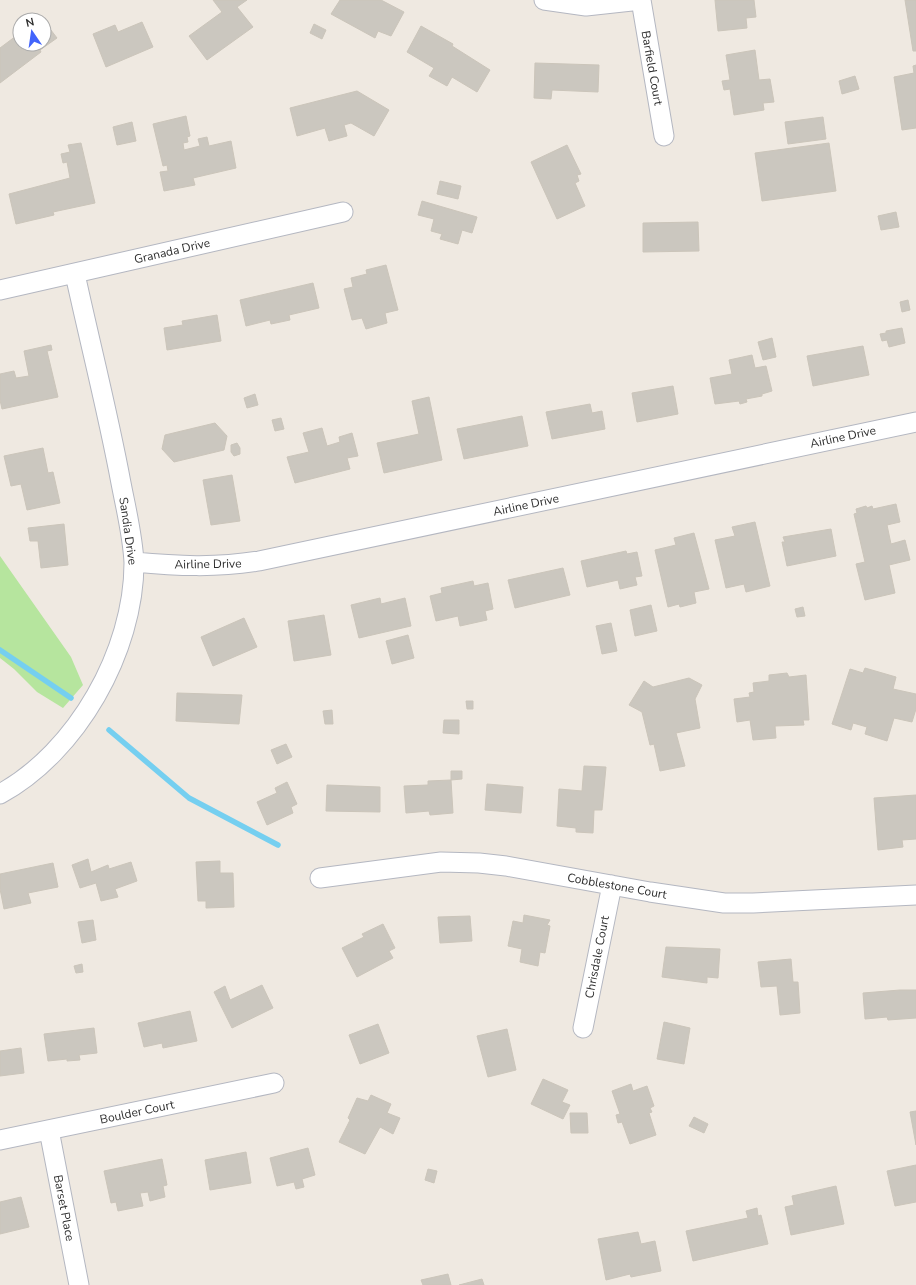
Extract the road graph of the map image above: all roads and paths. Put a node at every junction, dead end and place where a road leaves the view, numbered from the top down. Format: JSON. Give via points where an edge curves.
{"nodes":[{"id":1,"x":544,"y":0,"type":"edge"},
{"id":2,"x":641,"y":0,"type":"edge"},
{"id":3,"x":664,"y":136,"type":"dead end"},
{"id":4,"x":343,"y":212,"type":"dead end"},
{"id":5,"x":75,"y":274,"type":"junction"},
{"id":6,"x":0,"y":290,"type":"edge"},
{"id":7,"x":916,"y":422,"type":"edge"},
{"id":8,"x":134,"y":562,"type":"junction"},
{"id":9,"x":0,"y":794,"type":"edge"},
{"id":10,"x":320,"y":878,"type":"dead end"},
{"id":11,"x":612,"y":886,"type":"junction"},
{"id":12,"x":916,"y":895,"type":"edge"},
{"id":13,"x":583,"y":1028,"type":"dead end"},
{"id":14,"x":274,"y":1082,"type":"dead end"},
{"id":15,"x":49,"y":1130,"type":"junction"},
{"id":16,"x":0,"y":1140,"type":"edge"},
{"id":17,"x":79,"y":1285,"type":"edge"}],
"edges":[{"from":1,"to":2,"type":"street","via":[[586,6]]},
{"from":2,"to":3,"type":"street","name":"Barfield Court"},
{"from":4,"to":5,"type":"street","name":"Granada Drive"},
{"from":5,"to":6,"type":"street","name":"Granada Drive"},
{"from":5,"to":8,"type":"street","name":"Sandia Drive","via":[[115,450]]},
{"from":7,"to":8,"type":"street","name":"Airline Drive","via":[[266,560],[227,566]]},
{"from":8,"to":9,"type":"street","name":"Sandia Drive","via":[[121,637],[100,688],[62,744],[30,774]]},
{"from":10,"to":11,"type":"street","name":"Cobblestone Court","via":[[441,862],[506,866]]},
{"from":11,"to":12,"type":"street","name":"Cobblestone Court","via":[[724,903]]},
{"from":11,"to":13,"type":"street","name":"Chrisdale Court"},
{"from":14,"to":15,"type":"street","name":"Boulder Court"},
{"from":15,"to":16,"type":"street","name":"Boulder Court"},
{"from":15,"to":17,"type":"street","name":"Barset Place"}]}
